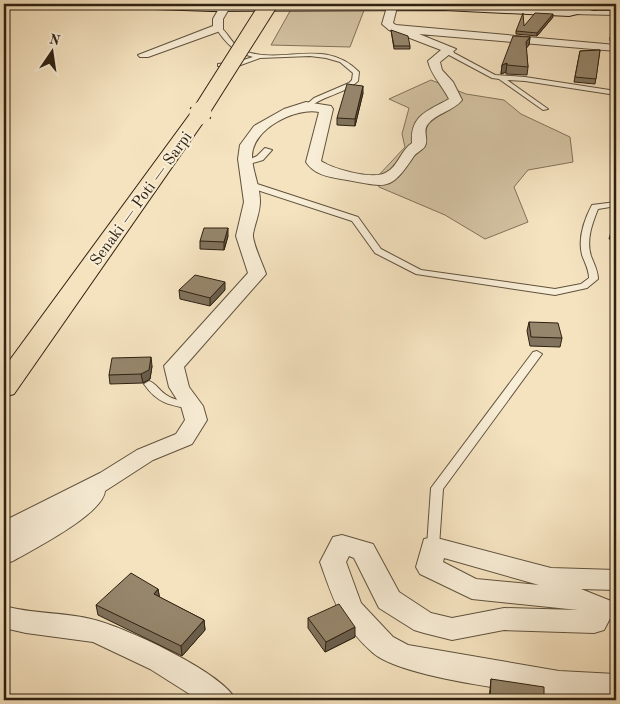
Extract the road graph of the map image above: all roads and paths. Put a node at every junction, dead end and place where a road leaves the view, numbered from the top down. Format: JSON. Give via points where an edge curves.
{"nodes":[{"id":1,"x":127,"y":4,"type":"edge"},
{"id":2,"x":269,"y":4,"type":"edge"},
{"id":3,"x":601,"y":4,"type":"edge"},
{"id":4,"x":448,"y":5,"type":"edge"},
{"id":5,"x":225,"y":7,"type":"junction"},
{"id":6,"x":392,"y":7,"type":"junction"},
{"id":7,"x":569,"y":12,"type":"junction"},
{"id":8,"x":616,"y":13,"type":"edge"},
{"id":9,"x":219,"y":28,"type":"junction"},
{"id":10,"x":393,"y":28,"type":"junction"},
{"id":11,"x":616,"y":48,"type":"edge"},
{"id":12,"x":450,"y":49,"type":"junction"},
{"id":13,"x":144,"y":55,"type":"dead end"},
{"id":14,"x":259,"y":56,"type":"junction"},
{"id":15,"x":220,"y":65,"type":"dead end"},
{"id":16,"x":502,"y":79,"type":"junction"},
{"id":17,"x":616,"y":94,"type":"edge"},
{"id":18,"x":308,"y":106,"type":"junction"},
{"id":19,"x":545,"y":108,"type":"dead end"},
{"id":20,"x":268,"y":150,"type":"dead end"},
{"id":21,"x":246,"y":162,"type":"junction"},
{"id":22,"x":251,"y":185,"type":"junction"},
{"id":23,"x":616,"y":204,"type":"edge"},
{"id":24,"x":537,"y":354,"type":"dead end"},
{"id":25,"x":150,"y":384,"type":"dead end"},
{"id":26,"x":4,"y":388,"type":"edge"},
{"id":27,"x":192,"y":406,"type":"junction"},
{"id":28,"x":108,"y":479,"type":"junction"},
{"id":29,"x":4,"y":532,"type":"edge"},
{"id":30,"x":433,"y":546,"type":"junction"},
{"id":31,"x":4,"y":554,"type":"edge"},
{"id":32,"x":616,"y":580,"type":"edge"},
{"id":33,"x":4,"y":617,"type":"edge"},
{"id":34,"x":616,"y":687,"type":"edge"},
{"id":35,"x":221,"y":700,"type":"edge"}],
"edges":[{"from":1,"to":5,"type":"street"},
{"from":2,"to":26,"type":"highway","name":"Senaki — Poti — Sarpi","bridge":true,"via":[[200,114]]},
{"from":3,"to":7,"type":"street"},
{"from":4,"to":6,"type":"street"},
{"from":4,"to":7,"type":"street"},
{"from":5,"to":6,"type":"street"},
{"from":5,"to":9,"type":"street","via":[[218,19]]},
{"from":6,"to":10,"type":"street","via":[[387,24]]},
{"from":7,"to":8,"type":"lane"},
{"from":9,"to":13,"type":"street"},
{"from":9,"to":14,"type":"lane","via":[[230,44],[240,51]]},
{"from":10,"to":11,"type":"street"},
{"from":10,"to":12,"type":"street"},
{"from":12,"to":16,"type":"lane","via":[[451,54]]},
{"from":12,"to":18,"type":"street","via":[[434,61],[436,71],[447,82],[456,100],[424,119],[418,128],[419,144],[394,176],[381,181],[327,172],[313,162],[326,109]]},
{"from":14,"to":15,"type":"lane","via":[[238,64]]},
{"from":14,"to":18,"type":"lane","via":[[315,55],[343,62],[356,72],[355,81],[351,84]]},
{"from":16,"to":17,"type":"lane","via":[[525,79]]},
{"from":16,"to":19,"type":"lane"},
{"from":18,"to":21,"type":"street","via":[[270,121],[258,131],[246,142]]},
{"from":20,"to":21,"type":"lane","via":[[260,158]]},
{"from":21,"to":22,"type":"street"},
{"from":22,"to":23,"type":"lane","via":[[355,218],[378,251],[419,272],[555,292],[584,286],[594,279],[585,252],[587,224],[595,207]]},
{"from":22,"to":27,"type":"street","via":[[253,211],[244,236],[257,274],[174,366],[179,387]]},
{"from":24,"to":30,"type":"lane","via":[[437,488]]},
{"from":25,"to":27,"type":"lane","via":[[157,396],[164,400]]},
{"from":27,"to":28,"type":"street","via":[[196,420],[184,439],[145,455]]},
{"from":28,"to":29,"type":"street"},
{"from":28,"to":31,"type":"street","via":[[69,516]]},
{"from":30,"to":32,"type":"street","via":[[551,578]]},
{"from":30,"to":34,"type":"street","via":[[428,567],[472,589],[579,599],[601,608],[594,622],[504,619],[452,629],[437,626],[424,622],[389,600],[364,551],[342,544],[333,562],[350,609],[383,644],[401,656],[447,666],[559,684]]},
{"from":33,"to":35,"type":"street","via":[[93,631],[111,637],[179,672]]}]}
